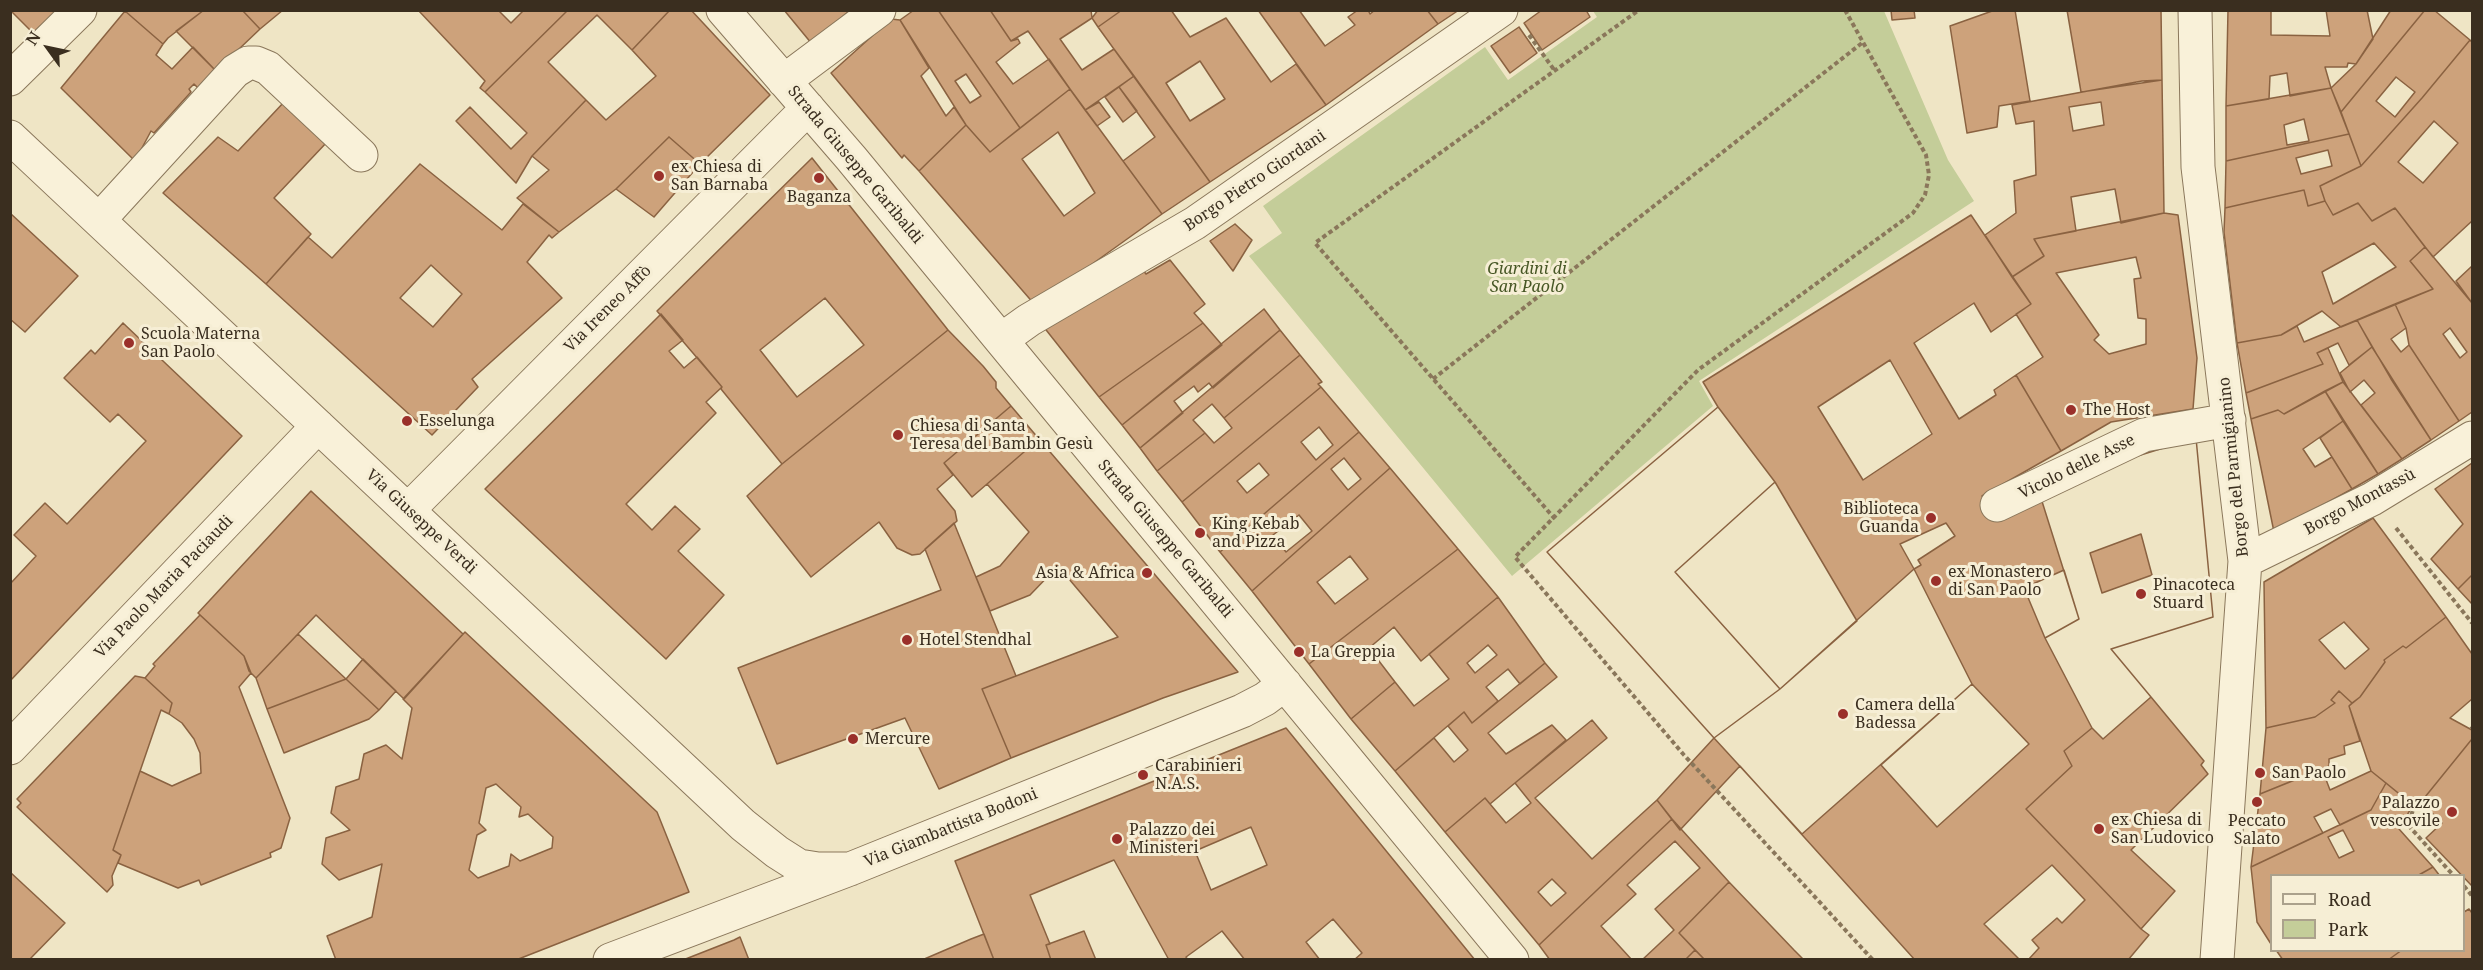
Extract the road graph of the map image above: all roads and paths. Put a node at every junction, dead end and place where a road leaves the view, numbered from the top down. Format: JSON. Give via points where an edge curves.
{"nodes":[{"id":1,"x":80,"y":10,"type":"edge"},
{"id":2,"x":723,"y":10,"type":"edge"},
{"id":3,"x":879,"y":10,"type":"edge"},
{"id":4,"x":1639,"y":10,"type":"edge"},
{"id":5,"x":1845,"y":10,"type":"edge"},
{"id":6,"x":2195,"y":10,"type":"edge"},
{"id":7,"x":1512,"y":19,"type":"edge"},
{"id":8,"x":1863,"y":42,"type":"junction"},
{"id":9,"x":1555,"y":71,"type":"junction"},
{"id":10,"x":10,"y":79,"type":"edge"},
{"id":11,"x":784,"y":81,"type":"junction"},
{"id":12,"x":808,"y":108,"type":"junction"},
{"id":13,"x":10,"y":138,"type":"edge"},
{"id":14,"x":361,"y":155,"type":"dead end"},
{"id":15,"x":99,"y":220,"type":"junction"},
{"id":16,"x":1001,"y":340,"type":"junction"},
{"id":17,"x":1433,"y":379,"type":"junction"},
{"id":18,"x":2229,"y":420,"type":"junction"},
{"id":19,"x":318,"y":426,"type":"junction"},
{"id":20,"x":2472,"y":438,"type":"edge"},
{"id":21,"x":2372,"y":499,"type":"junction"},
{"id":22,"x":1998,"y":505,"type":"dead end"},
{"id":23,"x":408,"y":510,"type":"junction"},
{"id":24,"x":1555,"y":519,"type":"junction"},
{"id":25,"x":2245,"y":561,"type":"junction"},
{"id":26,"x":2472,"y":623,"type":"edge"},
{"id":27,"x":1285,"y":684,"type":"junction"},
{"id":28,"x":10,"y":748,"type":"edge"},
{"id":29,"x":2415,"y":804,"type":"dead end"},
{"id":30,"x":850,"y":869,"type":"junction"},
{"id":31,"x":2452,"y":874,"type":"edge"},
{"id":32,"x":610,"y":960,"type":"edge"},
{"id":33,"x":1512,"y":960,"type":"edge"},
{"id":34,"x":1873,"y":960,"type":"edge"},
{"id":35,"x":2217,"y":960,"type":"edge"}],
"edges":[{"from":1,"to":10,"type":"street"},
{"from":2,"to":11,"type":"street","name":"Strada Giuseppe Garibaldi"},
{"from":3,"to":11,"type":"street"},
{"from":4,"to":9,"type":"path"},
{"from":5,"to":8,"type":"path"},
{"from":6,"to":18,"type":"street","name":"Borgo del Parmigianino","via":[[2198,167]]},
{"from":7,"to":9,"type":"path"},
{"from":7,"to":16,"type":"street","name":"Borgo Pietro Giordani","via":[[1195,223]]},
{"from":8,"to":17,"type":"path"},
{"from":8,"to":24,"type":"path","via":[[1926,155],[1929,175],[1925,195],[1913,213],[1698,370]]},
{"from":9,"to":17,"type":"path","via":[[1315,243]]},
{"from":11,"to":12,"type":"street","name":"Strada Giuseppe Garibaldi"},
{"from":12,"to":16,"type":"street","name":"Strada Giuseppe Garibaldi"},
{"from":12,"to":23,"type":"street","name":"Via Ireneo Affò"},
{"from":13,"to":15,"type":"street","name":"Via Giuseppe Verdi"},
{"from":14,"to":15,"type":"street","via":[[268,68],[248,63],[235,71]]},
{"from":15,"to":19,"type":"street","name":"Via Giuseppe Verdi"},
{"from":16,"to":27,"type":"street","name":"Strada Giuseppe Garibaldi"},
{"from":17,"to":24,"type":"path"},
{"from":18,"to":22,"type":"street","name":"Vicolo delle Asse","via":[[2144,435]]},
{"from":18,"to":25,"type":"street","name":"Borgo del Parmigianino"},
{"from":19,"to":23,"type":"street","name":"Via Giuseppe Verdi"},
{"from":19,"to":28,"type":"street","name":"Via Paolo Maria Paciaudi"},
{"from":20,"to":21,"type":"street","name":"Borgo Montassù"},
{"from":21,"to":25,"type":"street","name":"Borgo Montassù"},
{"from":21,"to":26,"type":"path"},
{"from":23,"to":30,"type":"street","name":"Via Giuseppe Verdi","via":[[751,832],[800,866]]},
{"from":24,"to":34,"type":"path","via":[[1515,557],[1684,755]]},
{"from":25,"to":35,"type":"street","name":"Borgo del Parmigianino"},
{"from":27,"to":30,"type":"street","name":"Via Giambattista Bodoni","via":[[1242,711]]},
{"from":27,"to":33,"type":"street","name":"Strada Giuseppe Garibaldi"},
{"from":29,"to":31,"type":"path","via":[[2408,825]]},
{"from":30,"to":32,"type":"street","name":"Via Giambattista Bodoni"}]}
